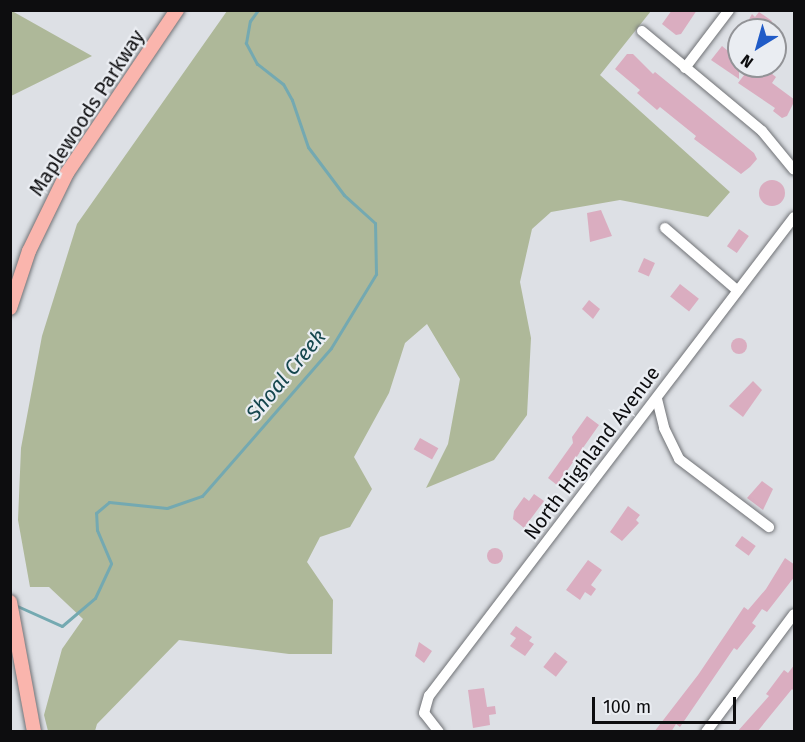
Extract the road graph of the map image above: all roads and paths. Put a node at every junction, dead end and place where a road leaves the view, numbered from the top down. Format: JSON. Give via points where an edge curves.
{"nodes":[{"id":1,"x":177,"y":10,"type":"edge"},
{"id":2,"x":729,"y":10,"type":"edge"},
{"id":3,"x":642,"y":32,"type":"dead end"},
{"id":4,"x":685,"y":68,"type":"junction"},
{"id":5,"x":795,"y":170,"type":"edge"},
{"id":6,"x":795,"y":217,"type":"edge"},
{"id":7,"x":665,"y":228,"type":"dead end"},
{"id":8,"x":738,"y":291,"type":"junction"},
{"id":9,"x":10,"y":308,"type":"edge"},
{"id":10,"x":657,"y":399,"type":"junction"},
{"id":11,"x":769,"y":527,"type":"dead end"},
{"id":12,"x":10,"y":602,"type":"edge"},
{"id":13,"x":795,"y":614,"type":"edge"},
{"id":14,"x":708,"y":731,"type":"edge"},
{"id":15,"x":34,"y":732,"type":"edge"},
{"id":16,"x":439,"y":732,"type":"edge"}],
"edges":[{"from":1,"to":9,"type":"main road","name":"Maplewoods Parkway","via":[[67,173],[29,251]]},
{"from":2,"to":4,"type":"street"},
{"from":3,"to":4,"type":"street"},
{"from":4,"to":5,"type":"street","via":[[776,144]]},
{"from":6,"to":8,"type":"street","name":"North Highland Avenue"},
{"from":7,"to":8,"type":"street"},
{"from":8,"to":10,"type":"street","name":"North Highland Avenue"},
{"from":10,"to":11,"type":"street","via":[[664,428],[679,459]]},
{"from":10,"to":16,"type":"street","name":"North Highland Avenue","via":[[429,696],[424,713]]},
{"from":12,"to":15,"type":"main road"},
{"from":13,"to":14,"type":"street"}]}
